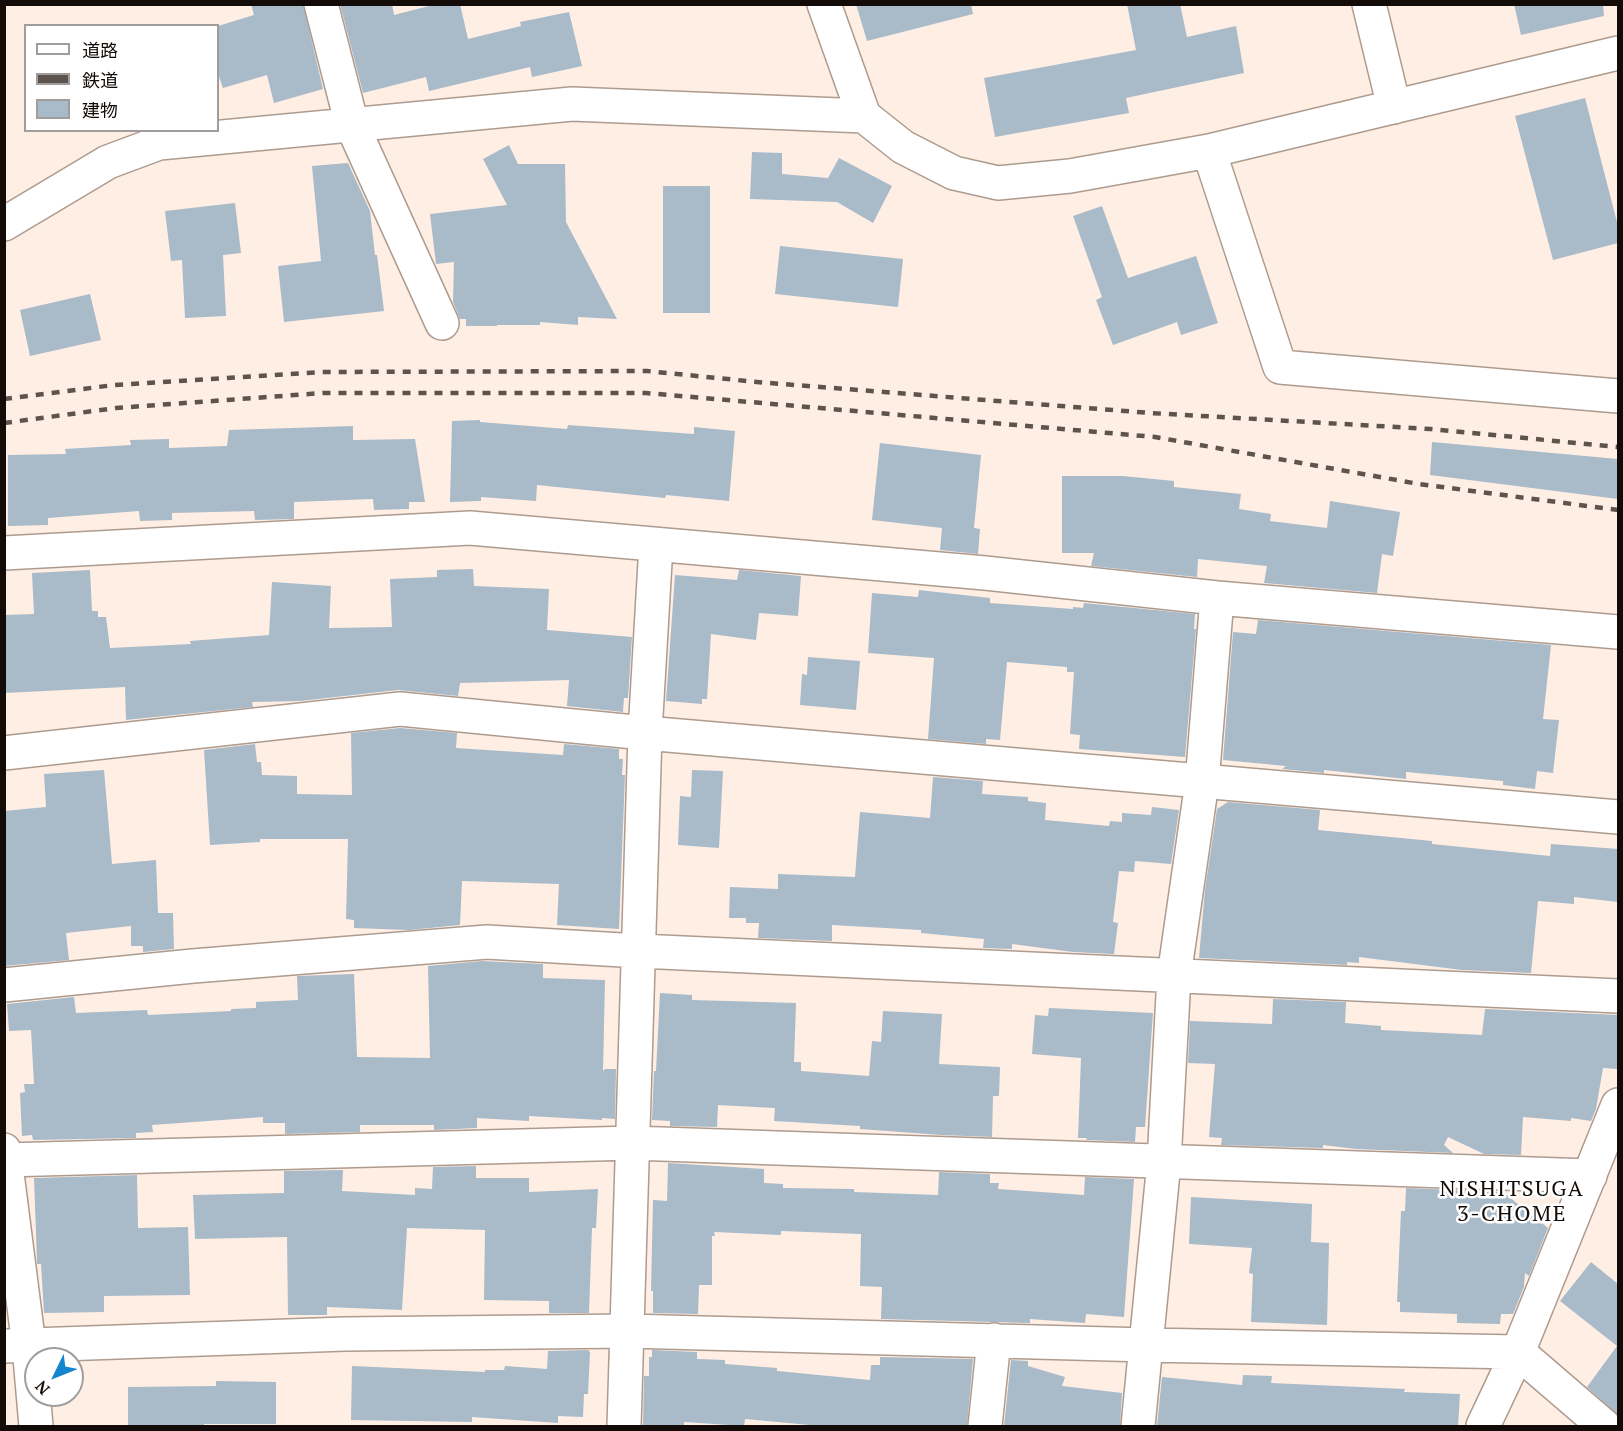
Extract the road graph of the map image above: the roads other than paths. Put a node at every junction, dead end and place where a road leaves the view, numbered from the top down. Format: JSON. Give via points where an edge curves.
{"nodes":[{"id":1,"x":321,"y":4,"type":"edge"},
{"id":2,"x":824,"y":4,"type":"edge"},
{"id":3,"x":1369,"y":4,"type":"edge"},
{"id":4,"x":1618,"y":52,"type":"edge"},
{"id":5,"x":1394,"y":107,"type":"junction"},
{"id":6,"x":864,"y":116,"type":"junction"},
{"id":7,"x":352,"y":125,"type":"junction"},
{"id":8,"x":1209,"y":151,"type":"junction"},
{"id":9,"x":4,"y":224,"type":"edge"},
{"id":10,"x":442,"y":323,"type":"dead end"},
{"id":11,"x":1618,"y":396,"type":"edge"},
{"id":12,"x":656,"y":545,"type":"junction"},
{"id":13,"x":4,"y":553,"type":"edge"},
{"id":14,"x":1217,"y":598,"type":"junction"},
{"id":15,"x":1618,"y":632,"type":"edge"},
{"id":16,"x":645,"y":733,"type":"junction"},
{"id":17,"x":4,"y":753,"type":"edge"},
{"id":18,"x":1202,"y":782,"type":"junction"},
{"id":19,"x":1618,"y":817,"type":"edge"},
{"id":20,"x":639,"y":951,"type":"junction"},
{"id":21,"x":1174,"y":976,"type":"junction"},
{"id":22,"x":4,"y":985,"type":"edge"},
{"id":23,"x":1618,"y":996,"type":"edge"},
{"id":24,"x":1618,"y":1106,"type":"edge"},
{"id":25,"x":632,"y":1143,"type":"junction"},
{"id":26,"x":5,"y":1157,"type":"edge"},
{"id":27,"x":1164,"y":1162,"type":"junction"},
{"id":28,"x":1590,"y":1176,"type":"junction"},
{"id":29,"x":628,"y":1330,"type":"junction"},
{"id":30,"x":994,"y":1340,"type":"junction"},
{"id":31,"x":1147,"y":1345,"type":"junction"},
{"id":32,"x":17,"y":1346,"type":"edge"},
{"id":33,"x":1518,"y":1352,"type":"junction"},
{"id":34,"x":36,"y":1426,"type":"edge"},
{"id":35,"x":624,"y":1426,"type":"edge"},
{"id":36,"x":985,"y":1426,"type":"edge"},
{"id":37,"x":1138,"y":1426,"type":"edge"},
{"id":38,"x":1483,"y":1426,"type":"edge"},
{"id":39,"x":1604,"y":1426,"type":"edge"}],
"edges":[{"from":1,"to":7,"type":"street"},
{"from":2,"to":6,"type":"street"},
{"from":3,"to":5,"type":"street"},
{"from":4,"to":5,"type":"street"},
{"from":5,"to":8,"type":"street"},
{"from":6,"to":7,"type":"street","via":[[572,104]]},
{"from":6,"to":8,"type":"street","via":[[903,147],[954,172],[998,183],[1070,176]]},
{"from":7,"to":9,"type":"street","via":[[159,143],[108,162]]},
{"from":7,"to":10,"type":"street"},
{"from":8,"to":11,"type":"street","via":[[1281,367]]},
{"from":12,"to":13,"type":"street","via":[[470,528]]},
{"from":12,"to":14,"type":"street","via":[[985,573]]},
{"from":12,"to":16,"type":"street"},
{"from":14,"to":15,"type":"street"},
{"from":14,"to":18,"type":"street"},
{"from":16,"to":17,"type":"street","via":[[400,709]]},
{"from":16,"to":18,"type":"street"},
{"from":16,"to":20,"type":"street"},
{"from":18,"to":19,"type":"street"},
{"from":18,"to":21,"type":"street"},
{"from":20,"to":21,"type":"street"},
{"from":20,"to":22,"type":"street","via":[[487,942]]},
{"from":20,"to":25,"type":"street"},
{"from":21,"to":23,"type":"street"},
{"from":21,"to":27,"type":"street"},
{"from":24,"to":28,"type":"street"},
{"from":25,"to":26,"type":"street"},
{"from":25,"to":27,"type":"street"},
{"from":25,"to":29,"type":"street"},
{"from":26,"to":32,"type":"street"},
{"from":27,"to":28,"type":"street"},
{"from":27,"to":31,"type":"street"},
{"from":28,"to":33,"type":"street"},
{"from":29,"to":30,"type":"street"},
{"from":29,"to":32,"type":"street","via":[[345,1334]]},
{"from":29,"to":35,"type":"street"},
{"from":30,"to":31,"type":"street"},
{"from":30,"to":36,"type":"street"},
{"from":31,"to":33,"type":"street"},
{"from":31,"to":37,"type":"street"},
{"from":32,"to":34,"type":"street"},
{"from":33,"to":38,"type":"street"},
{"from":33,"to":39,"type":"street"}]}
